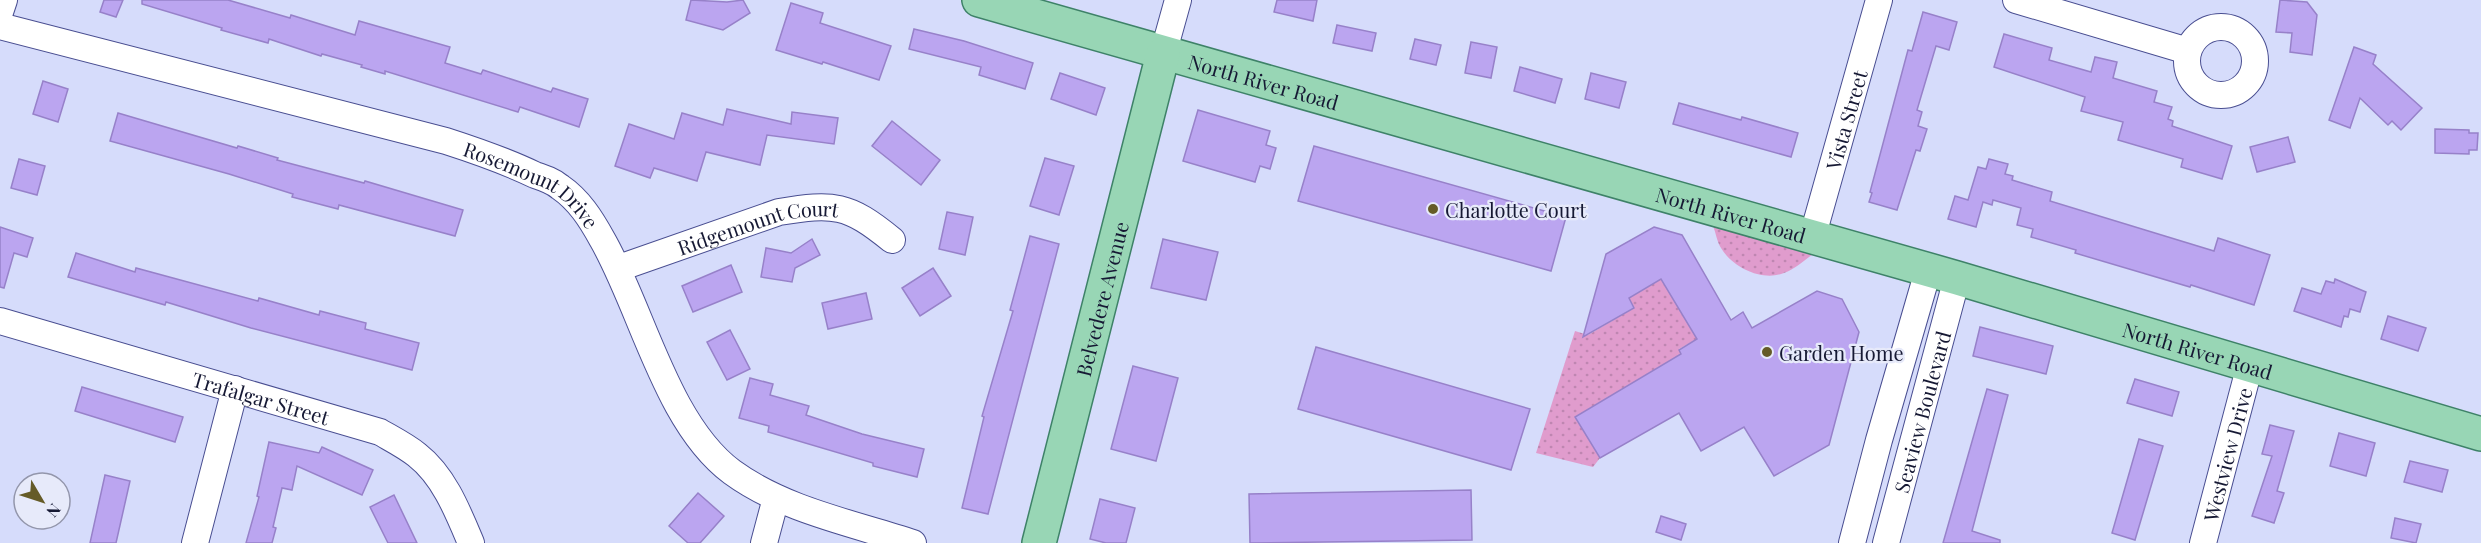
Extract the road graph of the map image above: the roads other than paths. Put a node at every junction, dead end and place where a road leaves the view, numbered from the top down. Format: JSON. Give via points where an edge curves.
{"nodes":[{"id":1,"x":4,"y":0,"type":"edge"},
{"id":2,"x":979,"y":0,"type":"edge"},
{"id":3,"x":1178,"y":0,"type":"edge"},
{"id":4,"x":1879,"y":0,"type":"edge"},
{"id":5,"x":2016,"y":0,"type":"edge"},
{"id":6,"x":0,"y":12,"type":"edge"},
{"id":7,"x":0,"y":26,"type":"edge"},
{"id":8,"x":2188,"y":51,"type":"dead end"},
{"id":9,"x":1163,"y":54,"type":"junction"},
{"id":10,"x":1812,"y":238,"type":"junction"},
{"id":11,"x":892,"y":240,"type":"dead end"},
{"id":12,"x":618,"y":268,"type":"junction"},
{"id":13,"x":1942,"y":275,"type":"junction"},
{"id":14,"x":0,"y":321,"type":"edge"},
{"id":15,"x":2250,"y":365,"type":"junction"},
{"id":16,"x":235,"y":389,"type":"junction"},
{"id":17,"x":2481,"y":434,"type":"edge"},
{"id":18,"x":776,"y":498,"type":"junction"},
{"id":19,"x":195,"y":543,"type":"edge"},
{"id":20,"x":471,"y":543,"type":"edge"},
{"id":21,"x":764,"y":543,"type":"edge"},
{"id":22,"x":913,"y":543,"type":"edge"},
{"id":23,"x":1039,"y":543,"type":"edge"},
{"id":24,"x":1852,"y":543,"type":"edge"},
{"id":25,"x":1886,"y":543,"type":"edge"},
{"id":26,"x":2203,"y":543,"type":"edge"}],
"edges":[{"from":1,"to":6,"type":"street"},
{"from":2,"to":9,"type":"main road","name":"North River Road"},
{"from":3,"to":9,"type":"street"},
{"from":4,"to":10,"type":"street","name":"Vista Street"},
{"from":5,"to":8,"type":"street"},
{"from":7,"to":12,"type":"street","name":"Rosemount Drive","via":[[446,141],[504,160],[558,185],[577,200]]},
{"from":9,"to":10,"type":"main road","name":"North River Road"},
{"from":9,"to":23,"type":"main road","name":"Belvedere Avenue"},
{"from":10,"to":13,"type":"main road","name":"North River Road"},
{"from":11,"to":12,"type":"street","name":"Ridgemount Court","via":[[865,219],[830,206],[807,207],[779,212]]},
{"from":12,"to":18,"type":"street","name":"Rosemount Drive","via":[[646,340],[683,414],[706,447],[731,471]]},
{"from":13,"to":15,"type":"main road","name":"North River Road"},
{"from":13,"to":24,"type":"street","name":"Seaview Boulevard","via":[[1879,440]]},
{"from":13,"to":25,"type":"street","name":"Seaview Boulevard"},
{"from":14,"to":16,"type":"street","name":"Trafalgar Street"},
{"from":15,"to":17,"type":"main road","name":"North River Road"},
{"from":15,"to":26,"type":"street","name":"Westview Drive"},
{"from":16,"to":19,"type":"street"},
{"from":16,"to":20,"type":"street","name":"Trafalgar Street","via":[[380,432],[418,455],[453,502]]},
{"from":18,"to":21,"type":"street"},
{"from":18,"to":22,"type":"street","name":"Rosemount Drive"}]}
